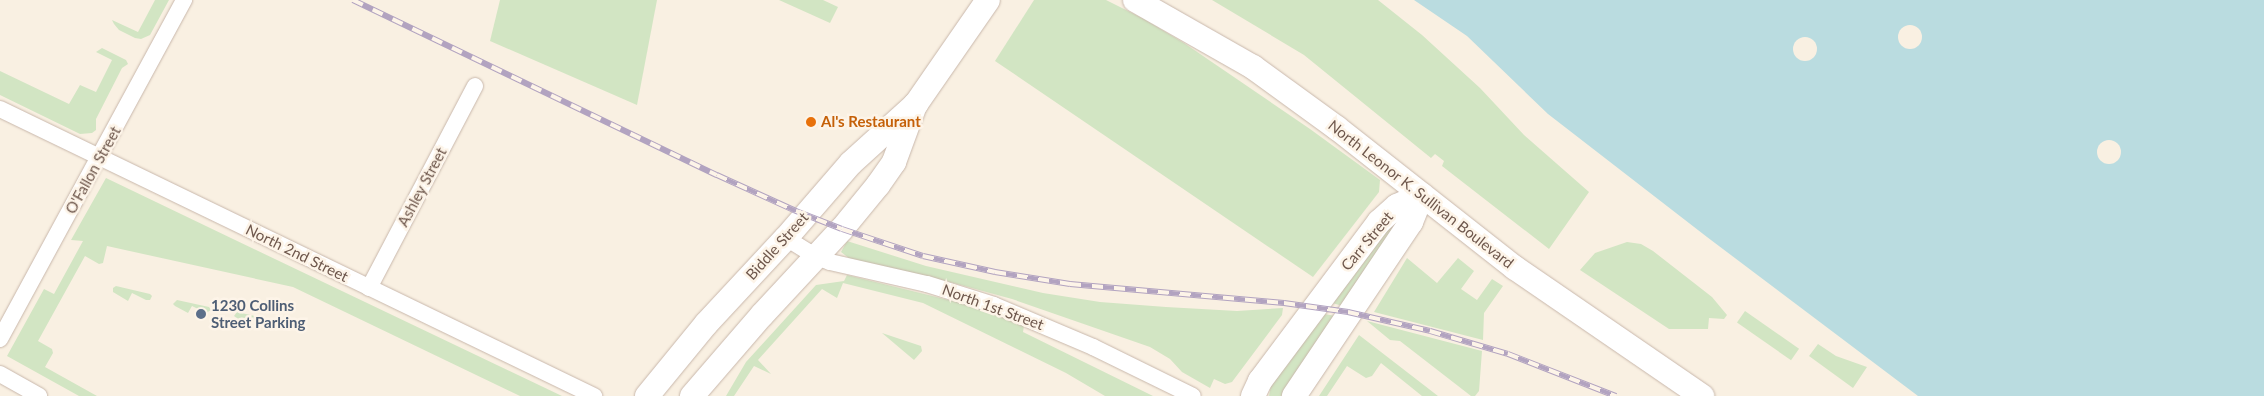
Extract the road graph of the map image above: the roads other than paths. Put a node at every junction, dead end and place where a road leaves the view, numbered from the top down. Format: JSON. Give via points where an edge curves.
{"nodes":[{"id":1,"x":184,"y":0,"type":"edge"},
{"id":2,"x":988,"y":0,"type":"edge"},
{"id":3,"x":1135,"y":0,"type":"edge"},
{"id":4,"x":475,"y":86,"type":"dead end"},
{"id":5,"x":916,"y":104,"type":"junction"},
{"id":6,"x":0,"y":109,"type":"edge"},
{"id":7,"x":100,"y":158,"type":"junction"},
{"id":8,"x":1422,"y":195,"type":"junction"},
{"id":9,"x":786,"y":238,"type":"junction"},
{"id":10,"x":817,"y":256,"type":"junction"},
{"id":11,"x":369,"y":288,"type":"junction"},
{"id":12,"x":0,"y":339,"type":"edge"},
{"id":13,"x":0,"y":374,"type":"edge"},
{"id":14,"x":39,"y":396,"type":"edge"},
{"id":15,"x":594,"y":396,"type":"edge"},
{"id":16,"x":647,"y":396,"type":"edge"},
{"id":17,"x":692,"y":396,"type":"edge"},
{"id":18,"x":1193,"y":396,"type":"edge"},
{"id":19,"x":1253,"y":396,"type":"edge"},
{"id":20,"x":1294,"y":396,"type":"edge"},
{"id":21,"x":1702,"y":396,"type":"edge"}],
"edges":[{"from":1,"to":7,"type":"street","name":"O'Fallon Street"},
{"from":2,"to":5,"type":"street","name":"Biddle Street"},
{"from":3,"to":8,"type":"street","name":"North Leonor K. Sullivan Boulevard","via":[[1253,67]]},
{"from":4,"to":11,"type":"street","name":"Ashley Street"},
{"from":5,"to":9,"type":"street","name":"Biddle Street","via":[[851,162]]},
{"from":5,"to":10,"type":"street","name":"Biddle Street","via":[[894,162]]},
{"from":6,"to":7,"type":"street","name":"North 2nd Street"},
{"from":7,"to":11,"type":"street","name":"North 2nd Street"},
{"from":7,"to":12,"type":"street","name":"O'Fallon Street"},
{"from":8,"to":19,"type":"street","name":"Carr Street","via":[[1397,206],[1379,222],[1260,382]]},
{"from":8,"to":20,"type":"street","name":"Carr Street","via":[[1411,222]]},
{"from":8,"to":21,"type":"street","name":"North Leonor K. Sullivan Boulevard","via":[[1515,268]]},
{"from":9,"to":10,"type":"street","name":"North 1st Street"},
{"from":9,"to":16,"type":"street","name":"Biddle Street","via":[[706,324]]},
{"from":10,"to":17,"type":"street","name":"Biddle Street"},
{"from":10,"to":18,"type":"street","name":"North 1st Street","via":[[994,305],[1093,347]]},
{"from":11,"to":15,"type":"street","name":"North 2nd Street"},
{"from":13,"to":14,"type":"street"}]}
